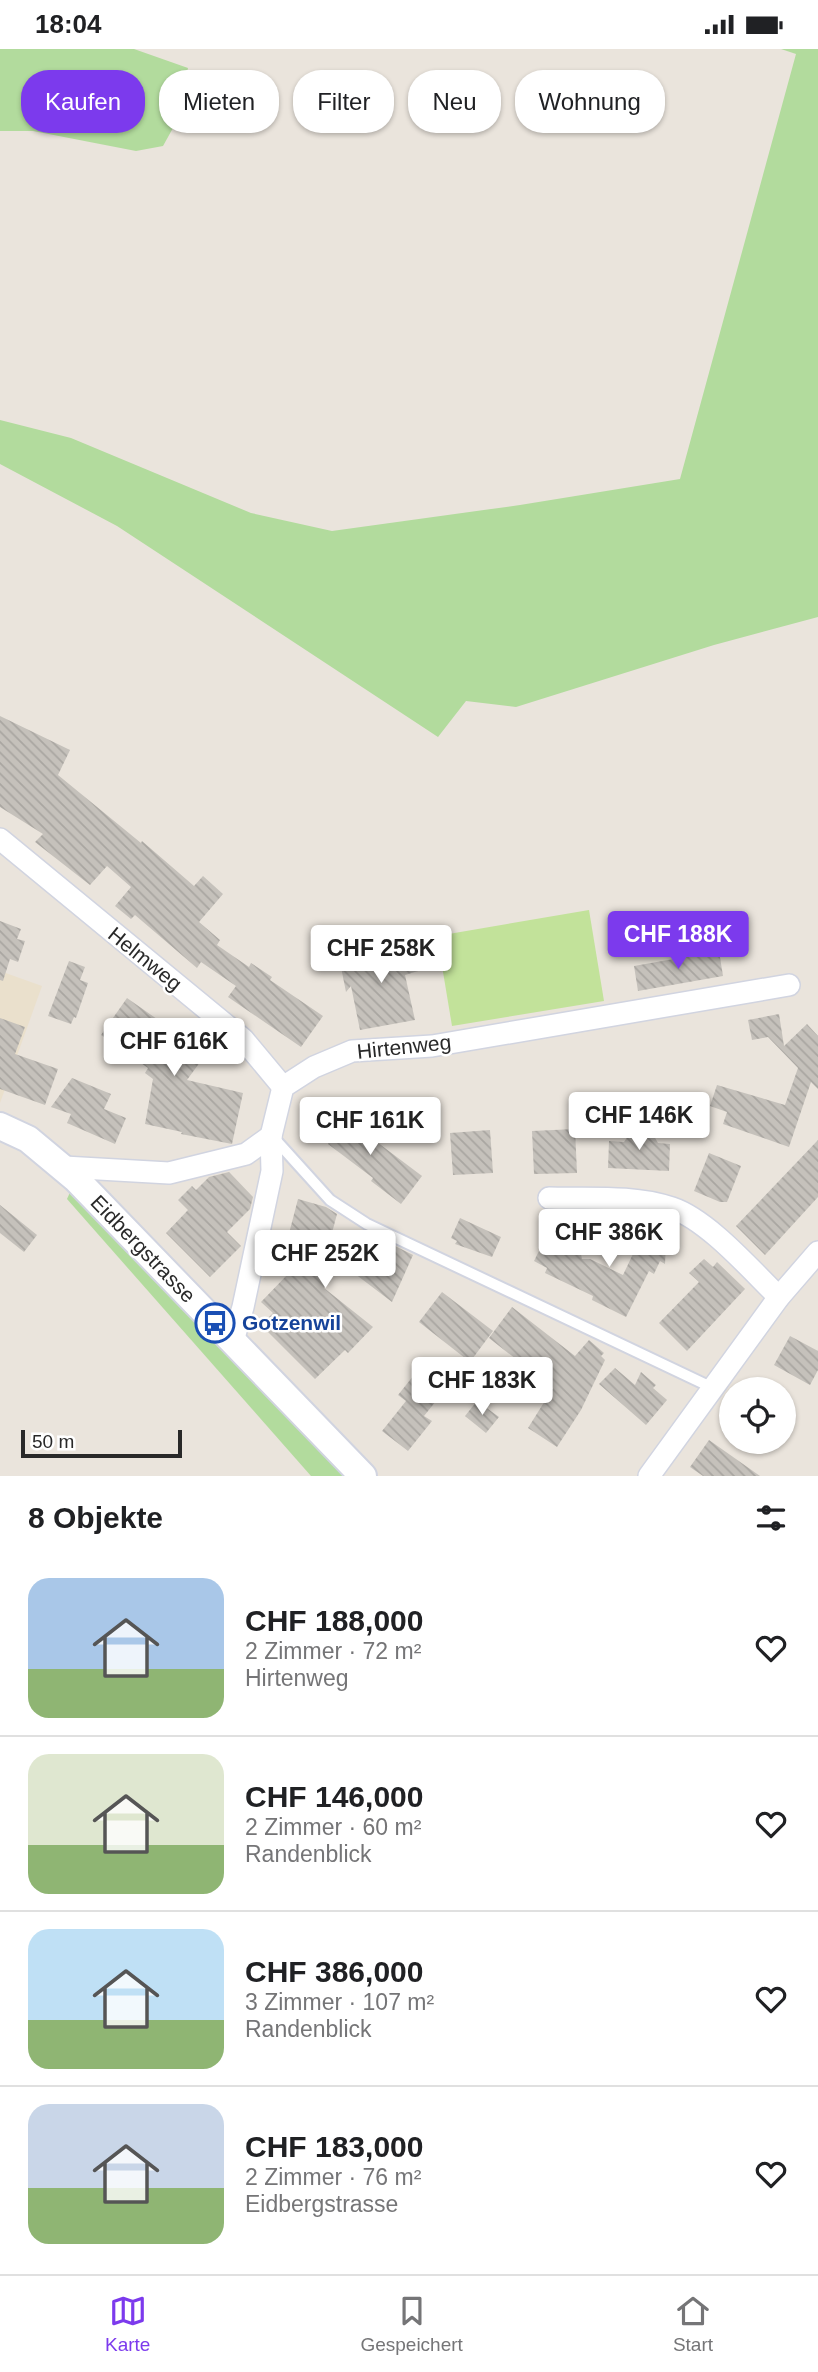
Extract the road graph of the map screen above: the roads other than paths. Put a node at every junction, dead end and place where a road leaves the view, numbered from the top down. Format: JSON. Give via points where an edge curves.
{"nodes":[{"id":1,"x":0,"y":839,"type":"edge"},
{"id":2,"x":789,"y":985,"type":"dead end"},
{"id":3,"x":283,"y":1087,"type":"junction"},
{"id":4,"x":0,"y":1126,"type":"edge"},
{"id":5,"x":271,"y":1136,"type":"junction"},
{"id":6,"x":64,"y":1167,"type":"junction"},
{"id":7,"x":549,"y":1198,"type":"dead end"},
{"id":8,"x":818,"y":1252,"type":"edge"},
{"id":9,"x":779,"y":1297,"type":"junction"},
{"id":10,"x":233,"y":1341,"type":"junction"},
{"id":11,"x":713,"y":1388,"type":"junction"},
{"id":12,"x":363,"y":1476,"type":"edge"},
{"id":13,"x":649,"y":1476,"type":"edge"}],
"edges":[{"from":1,"to":3,"type":"street","name":"Helmweg","via":[[243,1039]]},
{"from":2,"to":3,"type":"street","name":"Hirtenweg","via":[[432,1046],[352,1051]]},
{"from":3,"to":5,"type":"street"},
{"from":4,"to":6,"type":"street","name":"Eidbergstrasse","via":[[28,1139]]},
{"from":5,"to":6,"type":"street","via":[[246,1154],[169,1173]]},
{"from":5,"to":10,"type":"street","via":[[272,1171]]},
{"from":5,"to":11,"type":"lane","via":[[330,1200],[367,1224]]},
{"from":6,"to":10,"type":"street","name":"Eidbergstrasse"},
{"from":7,"to":9,"type":"street","via":[[630,1199],[674,1209],[710,1231]]},
{"from":8,"to":9,"type":"street"},
{"from":9,"to":11,"type":"street"},
{"from":10,"to":12,"type":"street","name":"Eidbergstrasse"},
{"from":11,"to":13,"type":"street"}]}
